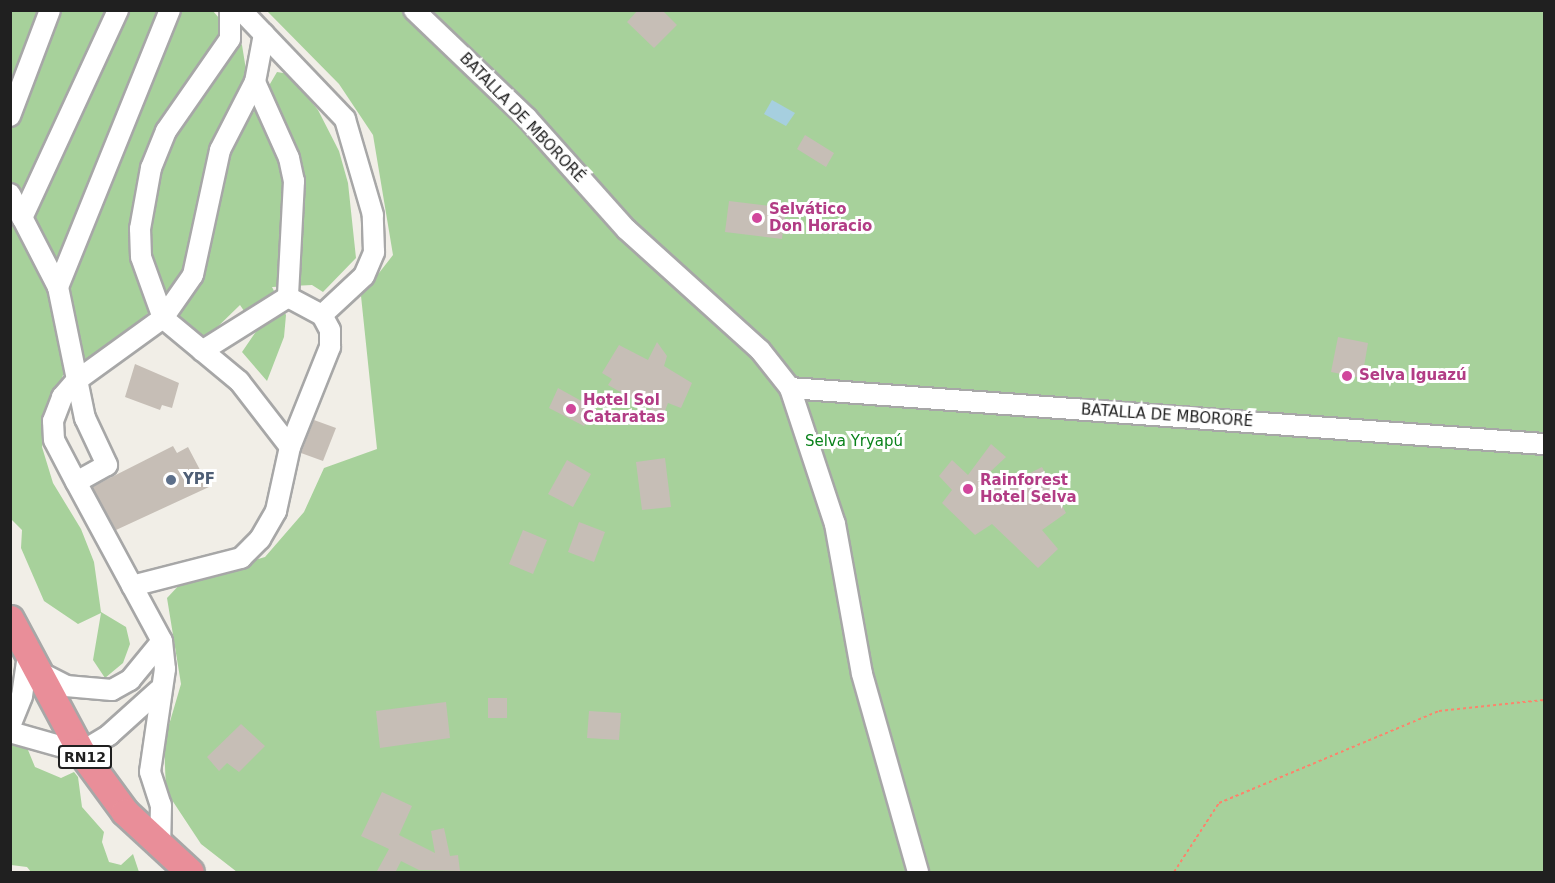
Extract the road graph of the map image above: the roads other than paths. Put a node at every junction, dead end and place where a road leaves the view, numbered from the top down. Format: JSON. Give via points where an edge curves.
{"nodes":[{"id":1,"x":50,"y":10,"type":"edge"},
{"id":2,"x":118,"y":10,"type":"edge"},
{"id":3,"x":170,"y":10,"type":"edge"},
{"id":4,"x":230,"y":10,"type":"edge"},
{"id":5,"x":241,"y":10,"type":"edge"},
{"id":6,"x":414,"y":10,"type":"edge"},
{"id":7,"x":264,"y":34,"type":"junction"},
{"id":8,"x":255,"y":82,"type":"junction"},
{"id":9,"x":10,"y":116,"type":"edge"},
{"id":10,"x":10,"y":194,"type":"edge"},
{"id":11,"x":22,"y":218,"type":"junction"},
{"id":12,"x":58,"y":287,"type":"junction"},
{"id":13,"x":288,"y":297,"type":"junction"},
{"id":14,"x":322,"y":315,"type":"junction"},
{"id":15,"x":163,"y":318,"type":"junction"},
{"id":16,"x":202,"y":351,"type":"junction"},
{"id":17,"x":76,"y":381,"type":"junction"},
{"id":18,"x":790,"y":388,"type":"junction"},
{"id":19,"x":1545,"y":444,"type":"edge"},
{"id":20,"x":290,"y":447,"type":"junction"},
{"id":21,"x":76,"y":482,"type":"junction"},
{"id":22,"x":132,"y":586,"type":"junction"},
{"id":23,"x":10,"y":619,"type":"edge"},
{"id":24,"x":162,"y":641,"type":"junction"},
{"id":25,"x":32,"y":663,"type":"junction"},
{"id":26,"x":164,"y":669,"type":"junction"},
{"id":27,"x":159,"y":690,"type":"junction"},
{"id":28,"x":10,"y":726,"type":"edge"},
{"id":29,"x":10,"y":732,"type":"edge"},
{"id":30,"x":77,"y":746,"type":"junction"},
{"id":31,"x":160,"y":848,"type":"junction"},
{"id":32,"x":190,"y":873,"type":"edge"},
{"id":33,"x":918,"y":873,"type":"edge"}],
"edges":[{"from":1,"to":9,"type":"street"},
{"from":2,"to":11,"type":"street"},
{"from":3,"to":12,"type":"street"},
{"from":4,"to":15,"type":"street","via":[[230,39],[166,131],[151,168],[140,229],[141,257]]},
{"from":5,"to":7,"type":"street"},
{"from":6,"to":18,"type":"street","name":"BATALLA DE MBORORÉ","via":[[527,118],[626,229],[760,350]]},
{"from":7,"to":8,"type":"street"},
{"from":7,"to":14,"type":"street","via":[[345,119],[373,215],[374,252],[364,276]]},
{"from":8,"to":13,"type":"street","via":[[289,158],[294,181]]},
{"from":8,"to":15,"type":"street","via":[[220,150],[193,275]]},
{"from":10,"to":11,"type":"street"},
{"from":11,"to":12,"type":"street"},
{"from":12,"to":17,"type":"street"},
{"from":13,"to":14,"type":"street"},
{"from":13,"to":16,"type":"street"},
{"from":14,"to":20,"type":"street","via":[[330,330],[330,346]]},
{"from":15,"to":16,"type":"street"},
{"from":15,"to":17,"type":"street"},
{"from":16,"to":20,"type":"street","via":[[261,404]]},
{"from":17,"to":21,"type":"street","via":[[62,398],[53,421],[54,440]]},
{"from":17,"to":21,"type":"street","via":[[85,418],[107,465]]},
{"from":18,"to":19,"type":"street","name":"BATALLA DE MBORORÉ"},
{"from":18,"to":33,"type":"street","name":"BATALLA DE MBORORÉ","via":[[835,524],[862,674]]},
{"from":20,"to":22,"type":"street","via":[[276,511],[241,558]]},
{"from":21,"to":22,"type":"street"},
{"from":22,"to":24,"type":"street"},
{"from":23,"to":25,"type":"highway","number":"RN12"},
{"from":24,"to":25,"type":"street","via":[[130,680],[112,690],[66,686]]},
{"from":24,"to":26,"type":"street"},
{"from":25,"to":28,"type":"street"},
{"from":25,"to":30,"type":"highway","number":"RN12"},
{"from":26,"to":27,"type":"street"},
{"from":26,"to":30,"type":"street"},
{"from":27,"to":30,"type":"street","via":[[109,735]]},
{"from":27,"to":31,"type":"street","via":[[150,772],[161,805]]},
{"from":29,"to":30,"type":"street"},
{"from":30,"to":31,"type":"highway","number":"RN12","via":[[125,812]]},
{"from":31,"to":32,"type":"highway","number":"RN12"}]}
